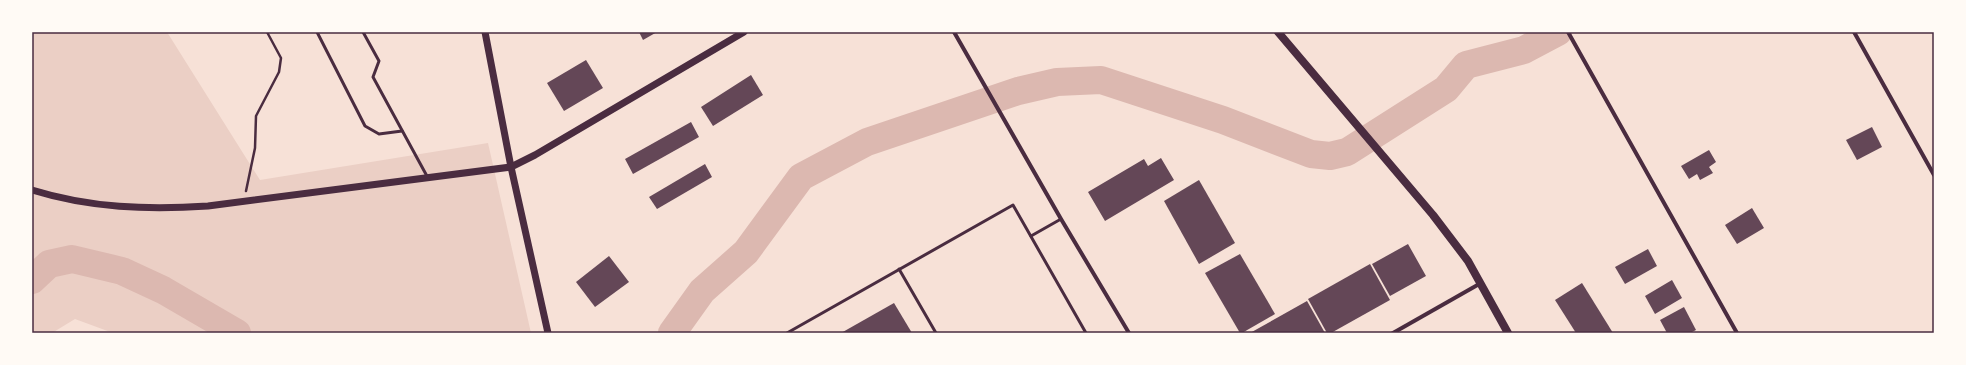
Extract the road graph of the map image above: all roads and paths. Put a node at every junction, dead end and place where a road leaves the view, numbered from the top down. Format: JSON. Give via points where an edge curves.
{"nodes":[{"id":1,"x":267,"y":32,"type":"edge"},
{"id":2,"x":317,"y":32,"type":"edge"},
{"id":3,"x":363,"y":32,"type":"edge"},
{"id":4,"x":485,"y":32,"type":"edge"},
{"id":5,"x":744,"y":32,"type":"edge"},
{"id":6,"x":954,"y":32,"type":"edge"},
{"id":7,"x":1278,"y":32,"type":"edge"},
{"id":8,"x":1568,"y":32,"type":"edge"},
{"id":9,"x":1854,"y":32,"type":"edge"},
{"id":10,"x":402,"y":131,"type":"junction"},
{"id":11,"x":510,"y":167,"type":"junction"},
{"id":12,"x":1934,"y":175,"type":"edge"},
{"id":13,"x":428,"y":178,"type":"junction"},
{"id":14,"x":32,"y":190,"type":"edge"},
{"id":15,"x":243,"y":202,"type":"junction"},
{"id":16,"x":1060,"y":219,"type":"junction"},
{"id":17,"x":1031,"y":236,"type":"junction"},
{"id":18,"x":899,"y":268,"type":"junction"},
{"id":19,"x":1480,"y":284,"type":"junction"},
{"id":20,"x":548,"y":333,"type":"edge"},
{"id":21,"x":788,"y":333,"type":"edge"},
{"id":22,"x":936,"y":333,"type":"edge"},
{"id":23,"x":1086,"y":333,"type":"edge"},
{"id":24,"x":1129,"y":333,"type":"edge"},
{"id":25,"x":1393,"y":333,"type":"edge"},
{"id":26,"x":1508,"y":333,"type":"edge"},
{"id":27,"x":1737,"y":333,"type":"edge"}],
"edges":[{"from":1,"to":15,"type":"path","via":[[281,58],[279,72],[256,116],[255,148]]},
{"from":2,"to":10,"type":"lane","via":[[365,126],[379,134]]},
{"from":3,"to":10,"type":"lane","via":[[379,61],[373,77]]},
{"from":4,"to":11,"type":"street"},
{"from":5,"to":11,"type":"street","via":[[535,155]]},
{"from":6,"to":16,"type":"street"},
{"from":7,"to":19,"type":"main road","via":[[1417,196],[1468,261]]},
{"from":8,"to":27,"type":"street"},
{"from":9,"to":12,"type":"street"},
{"from":10,"to":13,"type":"lane"},
{"from":11,"to":13,"type":"street"},
{"from":11,"to":20,"type":"street"},
{"from":13,"to":15,"type":"street"},
{"from":14,"to":15,"type":"street","via":[[111,206],[176,208]]},
{"from":16,"to":17,"type":"lane"},
{"from":16,"to":24,"type":"street"},
{"from":17,"to":18,"type":"lane","via":[[1012,205]]},
{"from":17,"to":23,"type":"lane"},
{"from":18,"to":21,"type":"lane"},
{"from":18,"to":22,"type":"lane"},
{"from":19,"to":25,"type":"street"},
{"from":19,"to":26,"type":"main road"}]}
